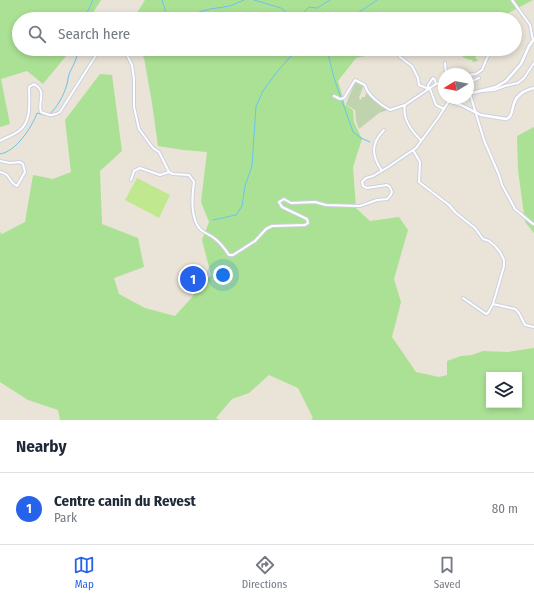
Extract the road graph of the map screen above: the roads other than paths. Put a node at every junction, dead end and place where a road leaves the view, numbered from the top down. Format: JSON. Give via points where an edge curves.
{"nodes":[{"id":1,"x":512,"y":0,"type":"edge"},
{"id":2,"x":521,"y":12,"type":"edge"},
{"id":3,"x":522,"y":14,"type":"edge"},
{"id":4,"x":534,"y":39,"type":"edge"},
{"id":5,"x":96,"y":56,"type":"edge"},
{"id":6,"x":128,"y":56,"type":"edge"},
{"id":7,"x":400,"y":56,"type":"edge"},
{"id":8,"x":487,"y":56,"type":"edge"},
{"id":9,"x":445,"y":63,"type":"dead end"},
{"id":10,"x":534,"y":63,"type":"edge"},
{"id":11,"x":445,"y":68,"type":"edge"},
{"id":12,"x":474,"y":74,"type":"edge"},
{"id":13,"x":479,"y":78,"type":"dead end"},
{"id":14,"x":474,"y":80,"type":"edge"},
{"id":15,"x":436,"y":84,"type":"joint"},
{"id":16,"x":534,"y":88,"type":"edge"},
{"id":17,"x":430,"y":89,"type":"junction"},
{"id":18,"x":480,"y":90,"type":"junction"},
{"id":19,"x":474,"y":92,"type":"edge"},
{"id":20,"x":334,"y":96,"type":"dead end"},
{"id":21,"x":447,"y":104,"type":"edge"},
{"id":22,"x":456,"y":104,"type":"edge"},
{"id":23,"x":472,"y":104,"type":"edge"},
{"id":24,"x":405,"y":105,"type":"junction"},
{"id":25,"x":444,"y":109,"type":"junction"},
{"id":26,"x":475,"y":112,"type":"junction"},
{"id":27,"x":384,"y":130,"type":"dead end"},
{"id":28,"x":421,"y":140,"type":"junction"},
{"id":29,"x":0,"y":141,"type":"edge"},
{"id":30,"x":413,"y":150,"type":"junction"},
{"id":31,"x":0,"y":161,"type":"edge"},
{"id":32,"x":382,"y":171,"type":"junction"},
{"id":33,"x":0,"y":172,"type":"edge"},
{"id":34,"x":169,"y":172,"type":"junction"},
{"id":35,"x":131,"y":180,"type":"dead end"},
{"id":36,"x":534,"y":224,"type":"edge"},
{"id":37,"x":463,"y":298,"type":"dead end"},
{"id":38,"x":493,"y":304,"type":"junction"},
{"id":39,"x":534,"y":327,"type":"edge"}],
"edges":[{"from":1,"to":2,"type":"street"},
{"from":3,"to":4,"type":"street","via":[[530,25]]},
{"from":4,"to":18,"type":"street","via":[[522,62],[506,81]]},
{"from":5,"to":29,"type":"street","via":[[78,86],[56,115],[41,112],[42,96],[38,86],[34,84],[29,87],[29,108],[25,125]]},
{"from":6,"to":34,"type":"street","via":[[132,65],[134,107],[139,129],[159,152]]},
{"from":7,"to":17,"type":"street","via":[[412,66],[419,85]]},
{"from":8,"to":12,"type":"street","via":[[482,70]]},
{"from":9,"to":11,"type":"street"},
{"from":10,"to":18,"type":"street","via":[[518,83],[493,90]]},
{"from":13,"to":14,"type":"street"},
{"from":15,"to":17,"type":"street"},
{"from":15,"to":17,"type":"street","via":[[433,78],[428,85]]},
{"from":16,"to":26,"type":"street","via":[[517,96],[512,114],[508,118]]},
{"from":17,"to":24,"type":"street"},
{"from":17,"to":25,"type":"street","via":[[436,105]]},
{"from":18,"to":19,"type":"street"},
{"from":20,"to":24,"type":"street","via":[[342,99],[356,80],[365,85],[366,90],[390,110]]},
{"from":21,"to":25,"type":"street"},
{"from":22,"to":26,"type":"street"},
{"from":23,"to":26,"type":"street"},
{"from":24,"to":28,"type":"street","via":[[404,111],[409,125]]},
{"from":25,"to":28,"type":"street"},
{"from":26,"to":36,"type":"street","via":[[505,191],[515,209]]},
{"from":27,"to":32,"type":"street","via":[[378,138],[373,154]]},
{"from":28,"to":30,"type":"street"},
{"from":30,"to":32,"type":"street"},
{"from":30,"to":38,"type":"street","via":[[420,162],[419,182],[450,205],[483,239],[489,241],[500,252],[504,266]]},
{"from":31,"to":33,"type":"street","via":[[20,162],[25,172],[17,186],[8,175]]},
{"from":32,"to":34,"type":"street","via":[[362,182],[367,188],[387,185],[390,187],[392,192],[387,199],[360,206],[326,205],[315,202],[291,203],[284,200],[278,202],[308,223],[266,229],[254,241],[232,255],[197,225],[192,204],[192,178],[189,175]]},
{"from":34,"to":35,"type":"street","via":[[160,175],[140,168],[134,171]]},
{"from":37,"to":38,"type":"street","via":[[486,314]]},
{"from":38,"to":39,"type":"street","via":[[515,309],[526,325]]}]}
